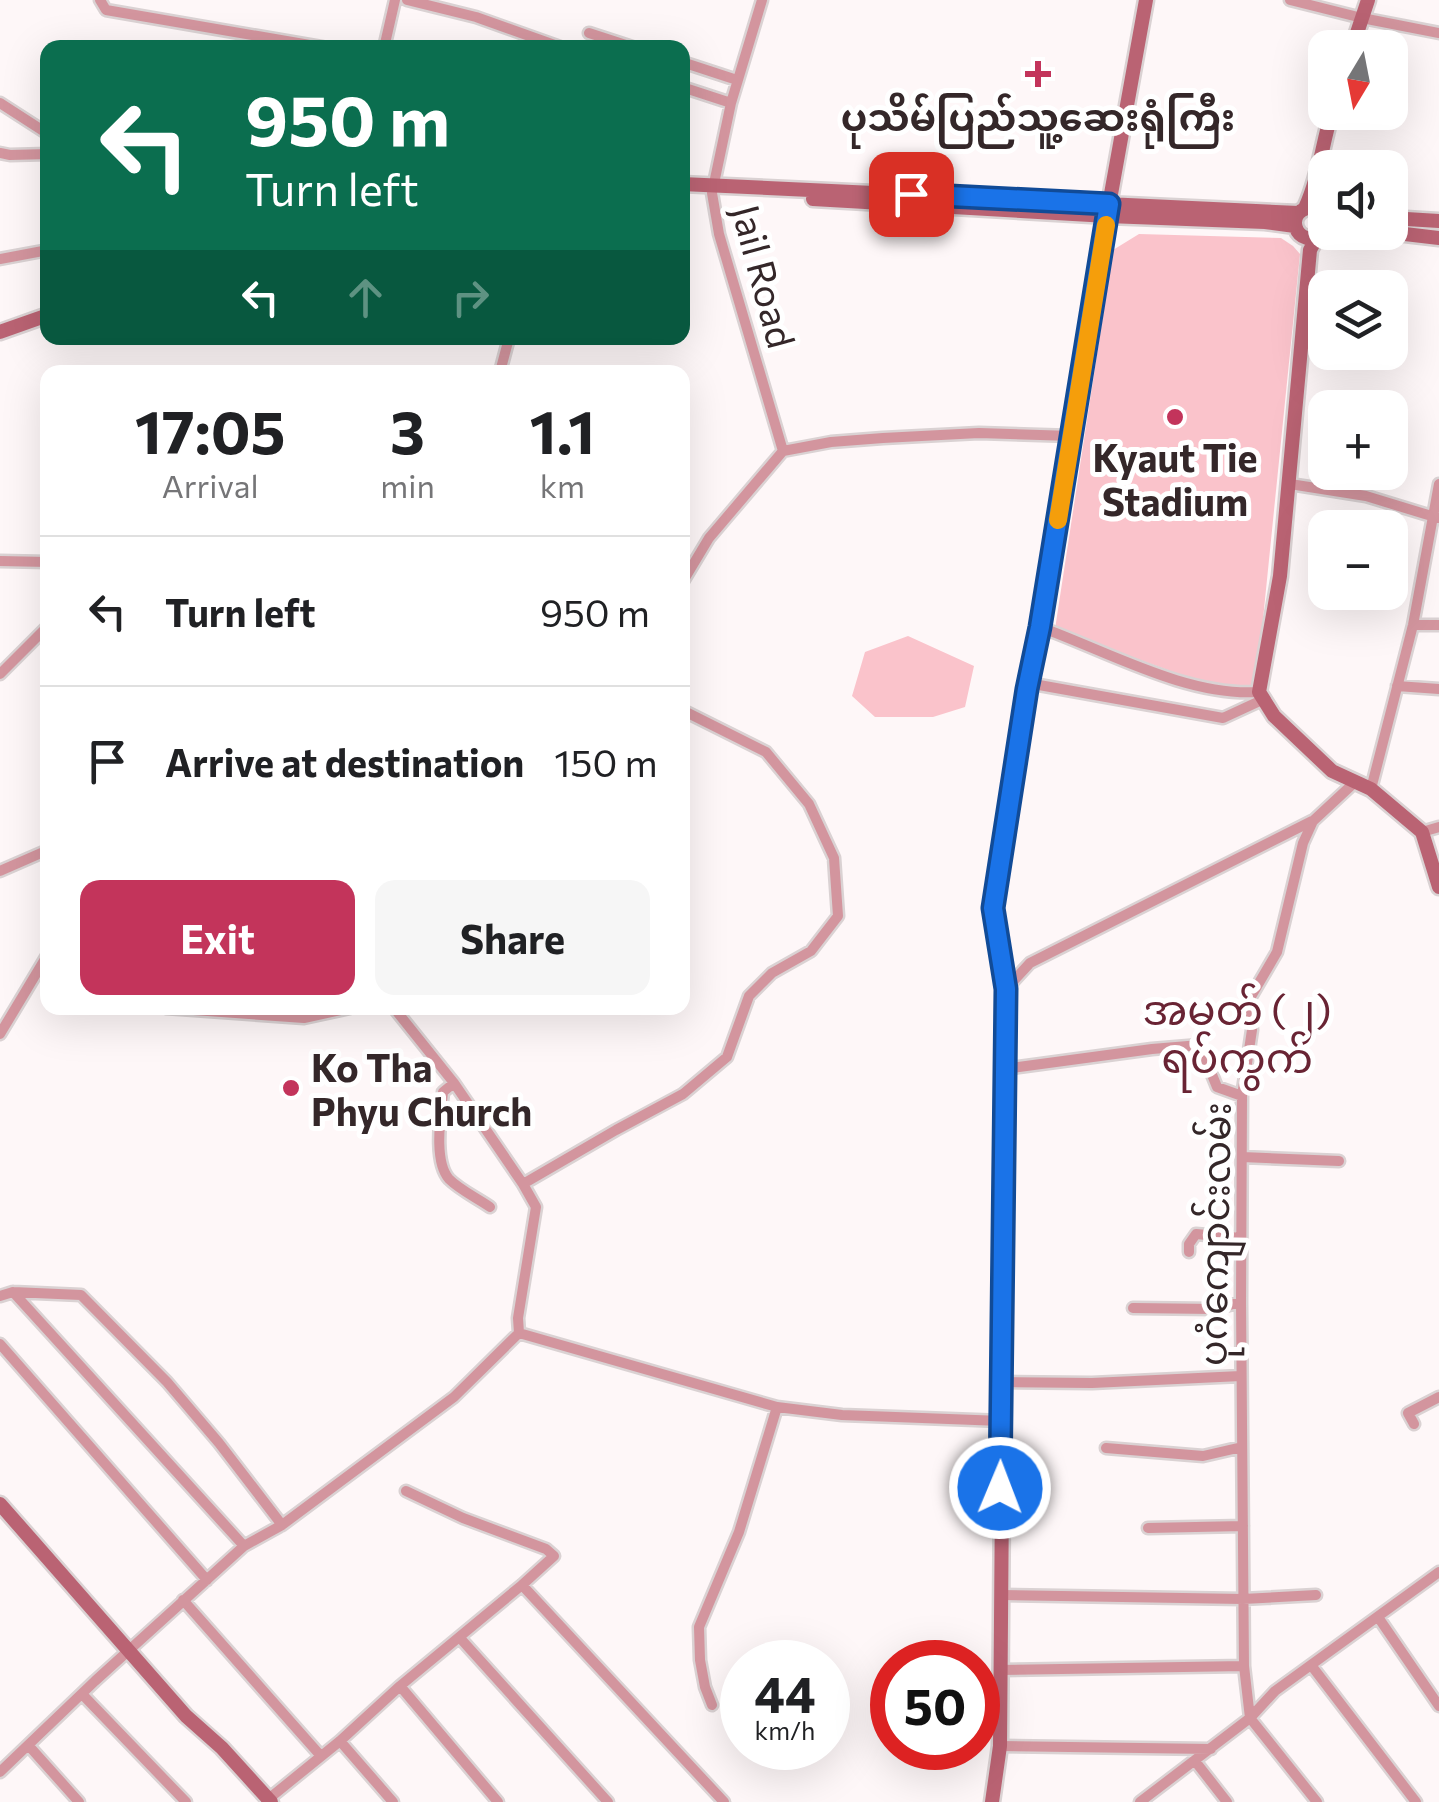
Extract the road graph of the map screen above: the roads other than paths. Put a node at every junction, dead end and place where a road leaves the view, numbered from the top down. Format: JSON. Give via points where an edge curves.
{"nodes":[{"id":1,"x":100,"y":0,"type":"edge"},
{"id":2,"x":407,"y":0,"type":"edge"},
{"id":3,"x":1146,"y":0,"type":"edge"},
{"id":4,"x":1290,"y":0,"type":"edge"},
{"id":5,"x":1368,"y":0,"type":"edge"},
{"id":6,"x":392,"y":1,"type":"edge"},
{"id":7,"x":757,"y":1,"type":"edge"},
{"id":8,"x":1362,"y":18,"type":"junction"},
{"id":9,"x":1358,"y":30,"type":"edge"},
{"id":10,"x":590,"y":33,"type":"dead end"},
{"id":11,"x":1439,"y":33,"type":"edge"},
{"id":12,"x":280,"y":40,"type":"edge"},
{"id":13,"x":385,"y":40,"type":"edge"},
{"id":14,"x":541,"y":40,"type":"edge"},
{"id":15,"x":611,"y":40,"type":"edge"},
{"id":16,"x":690,"y":65,"type":"edge"},
{"id":17,"x":738,"y":80,"type":"junction"},
{"id":18,"x":690,"y":89,"type":"edge"},
{"id":19,"x":731,"y":102,"type":"junction"},
{"id":20,"x":0,"y":103,"type":"edge"},
{"id":21,"x":40,"y":129,"type":"edge"},
{"id":22,"x":0,"y":152,"type":"edge"},
{"id":23,"x":40,"y":154,"type":"edge"},
{"id":24,"x":690,"y":185,"type":"edge"},
{"id":25,"x":712,"y":189,"type":"junction"},
{"id":26,"x":690,"y":192,"type":"edge"},
{"id":27,"x":1108,"y":210,"type":"junction"},
{"id":28,"x":1408,"y":219,"type":"edge"},
{"id":29,"x":1439,"y":220,"type":"edge"},
{"id":30,"x":1308,"y":222,"type":"edge"},
{"id":31,"x":1408,"y":234,"type":"edge"},
{"id":32,"x":1439,"y":238,"type":"edge"},
{"id":33,"x":1309,"y":250,"type":"edge"},
{"id":34,"x":40,"y":252,"type":"edge"},
{"id":35,"x":0,"y":259,"type":"edge"},
{"id":36,"x":40,"y":318,"type":"edge"},
{"id":37,"x":40,"y":328,"type":"edge"},
{"id":38,"x":0,"y":332,"type":"edge"},
{"id":39,"x":0,"y":342,"type":"edge"},
{"id":40,"x":1072,"y":436,"type":"junction"},
{"id":41,"x":784,"y":451,"type":"junction"},
{"id":42,"x":1290,"y":484,"type":"junction"},
{"id":43,"x":1439,"y":484,"type":"edge"},
{"id":44,"x":1436,"y":517,"type":"edge"},
{"id":45,"x":0,"y":561,"type":"edge"},
{"id":46,"x":40,"y":562,"type":"edge"},
{"id":47,"x":690,"y":570,"type":"edge"},
{"id":48,"x":1412,"y":625,"type":"junction"},
{"id":49,"x":1439,"y":625,"type":"edge"},
{"id":50,"x":1040,"y":627,"type":"junction"},
{"id":51,"x":40,"y":634,"type":"edge"},
{"id":52,"x":0,"y":674,"type":"edge"},
{"id":53,"x":1028,"y":683,"type":"junction"},
{"id":54,"x":1397,"y":686,"type":"junction"},
{"id":55,"x":1439,"y":689,"type":"edge"},
{"id":56,"x":1261,"y":696,"type":"junction"},
{"id":57,"x":690,"y":714,"type":"edge"},
{"id":58,"x":1355,"y":782,"type":"junction"},
{"id":59,"x":1371,"y":789,"type":"junction"},
{"id":60,"x":1313,"y":820,"type":"junction"},
{"id":61,"x":1439,"y":827,"type":"edge"},
{"id":62,"x":1422,"y":832,"type":"junction"},
{"id":63,"x":40,"y":854,"type":"edge"},
{"id":64,"x":0,"y":872,"type":"edge"},
{"id":65,"x":1439,"y":888,"type":"edge"},
{"id":66,"x":40,"y":967,"type":"edge"},
{"id":67,"x":1006,"y":989,"type":"junction"},
{"id":68,"x":263,"y":1015,"type":"edge"},
{"id":69,"x":318,"y":1015,"type":"edge"},
{"id":70,"x":400,"y":1015,"type":"edge"},
{"id":71,"x":0,"y":1034,"type":"edge"},
{"id":72,"x":1004,"y":1069,"type":"junction"},
{"id":73,"x":454,"y":1083,"type":"junction"},
{"id":74,"x":1242,"y":1096,"type":"junction"},
{"id":75,"x":1242,"y":1157,"type":"junction"},
{"id":76,"x":1339,"y":1161,"type":"dead end"},
{"id":77,"x":524,"y":1184,"type":"junction"},
{"id":78,"x":490,"y":1207,"type":"dead end"},
{"id":79,"x":1241,"y":1238,"type":"junction"},
{"id":80,"x":1190,"y":1252,"type":"dead end"},
{"id":81,"x":13,"y":1292,"type":"junction"},
{"id":82,"x":0,"y":1296,"type":"edge"},
{"id":83,"x":1240,"y":1302,"type":"junction"},
{"id":84,"x":1133,"y":1308,"type":"dead end"},
{"id":85,"x":520,"y":1333,"type":"junction"},
{"id":86,"x":0,"y":1344,"type":"edge"},
{"id":87,"x":1241,"y":1376,"type":"junction"},
{"id":88,"x":1002,"y":1382,"type":"junction"},
{"id":89,"x":1439,"y":1398,"type":"edge"},
{"id":90,"x":777,"y":1406,"type":"junction"},
{"id":91,"x":1002,"y":1421,"type":"junction"},
{"id":92,"x":1414,"y":1424,"type":"dead end"},
{"id":93,"x":1242,"y":1447,"type":"junction"},
{"id":94,"x":1106,"y":1448,"type":"dead end"},
{"id":95,"x":406,"y":1491,"type":"dead end"},
{"id":96,"x":0,"y":1504,"type":"edge"},
{"id":97,"x":282,"y":1525,"type":"junction"},
{"id":98,"x":1243,"y":1526,"type":"junction"},
{"id":99,"x":1148,"y":1528,"type":"dead end"},
{"id":100,"x":244,"y":1546,"type":"junction"},
{"id":101,"x":1435,"y":1576,"type":"edge"},
{"id":102,"x":208,"y":1580,"type":"junction"},
{"id":103,"x":522,"y":1585,"type":"junction"},
{"id":104,"x":1439,"y":1590,"type":"edge"},
{"id":105,"x":1001,"y":1595,"type":"junction"},
{"id":106,"x":1316,"y":1595,"type":"dead end"},
{"id":107,"x":183,"y":1600,"type":"junction"},
{"id":108,"x":1244,"y":1600,"type":"junction"},
{"id":109,"x":1378,"y":1617,"type":"junction"},
{"id":110,"x":460,"y":1638,"type":"junction"},
{"id":111,"x":1000,"y":1640,"type":"edge"},
{"id":112,"x":130,"y":1649,"type":"junction"},
{"id":113,"x":1311,"y":1665,"type":"junction"},
{"id":114,"x":1244,"y":1666,"type":"junction"},
{"id":115,"x":1000,"y":1670,"type":"edge"},
{"id":116,"x":400,"y":1686,"type":"junction"},
{"id":117,"x":82,"y":1694,"type":"junction"},
{"id":118,"x":712,"y":1704,"type":"dead end"},
{"id":119,"x":1439,"y":1706,"type":"edge"},
{"id":120,"x":1250,"y":1718,"type":"junction"},
{"id":121,"x":340,"y":1740,"type":"junction"},
{"id":122,"x":29,"y":1746,"type":"junction"},
{"id":123,"x":1000,"y":1746,"type":"edge"},
{"id":124,"x":1212,"y":1749,"type":"junction"},
{"id":125,"x":320,"y":1756,"type":"junction"},
{"id":126,"x":1196,"y":1761,"type":"junction"},
{"id":127,"x":997,"y":1770,"type":"edge"},
{"id":128,"x":0,"y":1772,"type":"edge"},
{"id":129,"x":268,"y":1801,"type":"edge"},
{"id":130,"x":78,"y":1802,"type":"edge"},
{"id":131,"x":186,"y":1802,"type":"edge"},
{"id":132,"x":393,"y":1802,"type":"edge"},
{"id":133,"x":498,"y":1802,"type":"edge"},
{"id":134,"x":608,"y":1802,"type":"edge"},
{"id":135,"x":724,"y":1802,"type":"edge"},
{"id":136,"x":992,"y":1802,"type":"edge"},
{"id":137,"x":1140,"y":1802,"type":"edge"},
{"id":138,"x":1227,"y":1802,"type":"edge"},
{"id":139,"x":1317,"y":1802,"type":"edge"},
{"id":140,"x":1416,"y":1802,"type":"edge"}],
"edges":[{"from":1,"to":12,"type":"street","via":[[106,10]]},
{"from":2,"to":14,"type":"street"},
{"from":3,"to":27,"type":"main road"},
{"from":4,"to":8,"type":"street"},
{"from":5,"to":8,"type":"main road"},
{"from":6,"to":13,"type":"street"},
{"from":7,"to":17,"type":"street","name":"Jail Road"},
{"from":8,"to":9,"type":"main road"},
{"from":8,"to":11,"type":"street"},
{"from":10,"to":15,"type":"street"},
{"from":16,"to":17,"type":"street"},
{"from":17,"to":19,"type":"street","name":"Jail Road"},
{"from":18,"to":19,"type":"street"},
{"from":19,"to":25,"type":"street","name":"Jail Road"},
{"from":20,"to":21,"type":"street"},
{"from":22,"to":23,"type":"street"},
{"from":24,"to":25,"type":"main road"},
{"from":25,"to":26,"type":"main road"},
{"from":25,"to":27,"type":"main road"},
{"from":25,"to":41,"type":"street","name":"Jail Road","via":[[719,234]]},
{"from":27,"to":30,"type":"main road"},
{"from":27,"to":40,"type":"main road"},
{"from":28,"to":29,"type":"main road"},
{"from":31,"to":32,"type":"main road"},
{"from":33,"to":42,"type":"main road"},
{"from":34,"to":35,"type":"street"},
{"from":36,"to":38,"type":"main road"},
{"from":37,"to":39,"type":"main road"},
{"from":40,"to":41,"type":"street","via":[[979,433]]},
{"from":40,"to":50,"type":"main road"},
{"from":41,"to":47,"type":"street"},
{"from":42,"to":44,"type":"street","via":[[1366,496]]},
{"from":42,"to":56,"type":"main road"},
{"from":43,"to":44,"type":"street"},
{"from":44,"to":48,"type":"street"},
{"from":45,"to":46,"type":"street"},
{"from":48,"to":49,"type":"street"},
{"from":48,"to":54,"type":"street"},
{"from":50,"to":53,"type":"main road"},
{"from":50,"to":56,"type":"street","via":[[1196,686]]},
{"from":51,"to":52,"type":"street"},
{"from":53,"to":56,"type":"street","via":[[1223,718]]},
{"from":53,"to":67,"type":"main road","via":[[993,908]]},
{"from":54,"to":55,"type":"street"},
{"from":54,"to":59,"type":"street"},
{"from":56,"to":58,"type":"main road","via":[[1332,771]]},
{"from":57,"to":77,"type":"street","via":[[766,752],[809,804],[834,858],[838,916],[811,951],[772,972],[749,996],[727,1056],[683,1094]]},
{"from":58,"to":59,"type":"main road"},
{"from":58,"to":60,"type":"street","name":"ပုဂံကျောင်းလမ်း"},
{"from":59,"to":62,"type":"main road"},
{"from":60,"to":67,"type":"street","via":[[1030,964]]},
{"from":60,"to":74,"type":"street","name":"ပုဂံကျောင်းလမ်း","via":[[1277,952],[1250,1000]]},
{"from":61,"to":62,"type":"street"},
{"from":62,"to":65,"type":"main road"},
{"from":63,"to":64,"type":"street"},
{"from":66,"to":71,"type":"street"},
{"from":67,"to":72,"type":"main road"},
{"from":68,"to":69,"type":"street"},
{"from":70,"to":73,"type":"street"},
{"from":72,"to":74,"type":"street","via":[[1200,1045],[1217,1087]]},
{"from":72,"to":88,"type":"main road"},
{"from":73,"to":77,"type":"street"},
{"from":73,"to":78,"type":"street","via":[[443,1092],[441,1160],[448,1178]]},
{"from":74,"to":75,"type":"street","name":"ပုဂံကျောင်းလမ်း"},
{"from":75,"to":76,"type":"street"},
{"from":75,"to":79,"type":"street","name":"ပုဂံကျောင်းလမ်း"},
{"from":77,"to":85,"type":"street","via":[[536,1207]]},
{"from":79,"to":80,"type":"street","via":[[1196,1234]]},
{"from":79,"to":83,"type":"street","name":"ပုဂံကျောင်းလမ်း"},
{"from":81,"to":82,"type":"street"},
{"from":81,"to":97,"type":"street","via":[[81,1295],[167,1382]]},
{"from":81,"to":100,"type":"street"},
{"from":83,"to":84,"type":"street","via":[[1214,1310]]},
{"from":83,"to":87,"type":"street","name":"ပုဂံကျောင်းလမ်း"},
{"from":85,"to":90,"type":"street"},
{"from":85,"to":97,"type":"street","via":[[454,1397]]},
{"from":86,"to":102,"type":"street"},
{"from":87,"to":88,"type":"street"},
{"from":87,"to":93,"type":"street","name":"ပုဂံကျောင်းလမ်း"},
{"from":88,"to":91,"type":"main road"},
{"from":89,"to":92,"type":"street","via":[[1408,1413]]},
{"from":90,"to":91,"type":"street"},
{"from":90,"to":118,"type":"street","via":[[739,1532],[700,1627],[700,1660]]},
{"from":91,"to":105,"type":"main road"},
{"from":93,"to":94,"type":"street","via":[[1203,1456]]},
{"from":93,"to":98,"type":"street","name":"ပုဂံကျောင်းလမ်း"},
{"from":95,"to":103,"type":"street","via":[[554,1556]]},
{"from":96,"to":112,"type":"main road"},
{"from":97,"to":100,"type":"street"},
{"from":98,"to":99,"type":"street"},
{"from":98,"to":108,"type":"street","name":"ပုဂံကျောင်းလမ်း"},
{"from":100,"to":102,"type":"street"},
{"from":101,"to":104,"type":"street"},
{"from":101,"to":109,"type":"street"},
{"from":102,"to":107,"type":"street"},
{"from":103,"to":110,"type":"street"},
{"from":103,"to":135,"type":"street"},
{"from":105,"to":108,"type":"street"},
{"from":105,"to":111,"type":"main road"},
{"from":106,"to":108,"type":"street"},
{"from":107,"to":112,"type":"street"},
{"from":107,"to":125,"type":"street"},
{"from":108,"to":114,"type":"street","name":"ပုဂံကျောင်းလမ်း"},
{"from":109,"to":113,"type":"street"},
{"from":109,"to":119,"type":"street"},
{"from":110,"to":116,"type":"street"},
{"from":110,"to":134,"type":"street"},
{"from":112,"to":117,"type":"street"},
{"from":112,"to":129,"type":"main road"},
{"from":113,"to":120,"type":"street"},
{"from":113,"to":140,"type":"street"},
{"from":114,"to":115,"type":"street"},
{"from":114,"to":120,"type":"street","name":"ပုဂံကျောင်းလမ်း"},
{"from":116,"to":121,"type":"street"},
{"from":116,"to":133,"type":"street"},
{"from":117,"to":122,"type":"street"},
{"from":117,"to":131,"type":"street"},
{"from":120,"to":124,"type":"street"},
{"from":120,"to":139,"type":"street"},
{"from":121,"to":125,"type":"street"},
{"from":121,"to":132,"type":"street"},
{"from":122,"to":128,"type":"street"},
{"from":122,"to":130,"type":"street"},
{"from":123,"to":124,"type":"street"},
{"from":124,"to":126,"type":"street"},
{"from":125,"to":129,"type":"street"},
{"from":126,"to":137,"type":"street"},
{"from":126,"to":138,"type":"street"},
{"from":127,"to":136,"type":"main road"}]}
